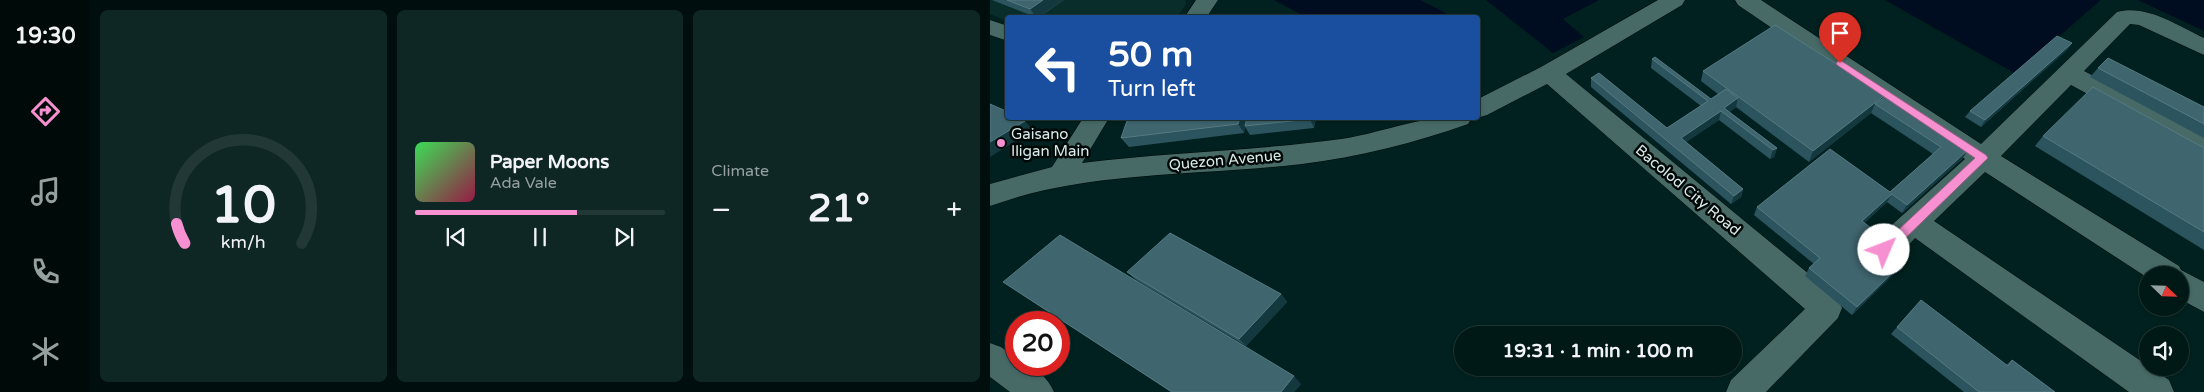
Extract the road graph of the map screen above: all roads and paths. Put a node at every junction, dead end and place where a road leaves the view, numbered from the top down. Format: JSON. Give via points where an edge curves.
{"nodes":[{"id":1,"x":1207,"y":0,"type":"edge"},
{"id":2,"x":1674,"y":0,"type":"edge"},
{"id":3,"x":1746,"y":0,"type":"edge"},
{"id":4,"x":1197,"y":15,"type":"edge"},
{"id":5,"x":990,"y":27,"type":"edge"},
{"id":6,"x":1005,"y":33,"type":"edge"},
{"id":7,"x":2204,"y":47,"type":"edge"},
{"id":8,"x":1549,"y":73,"type":"junction"},
{"id":9,"x":2068,"y":73,"type":"junction"},
{"id":10,"x":1480,"y":108,"type":"edge"},
{"id":11,"x":1095,"y":120,"type":"edge"},
{"id":12,"x":1454,"y":120,"type":"edge"},
{"id":13,"x":2204,"y":145,"type":"edge"},
{"id":14,"x":1983,"y":158,"type":"junction"},
{"id":15,"x":1061,"y":174,"type":"junction"},
{"id":16,"x":990,"y":195,"type":"edge"},
{"id":17,"x":1914,"y":222,"type":"junction"},
{"id":18,"x":1884,"y":250,"type":"edge"},
{"id":19,"x":2154,"y":266,"type":"edge"},
{"id":20,"x":2189,"y":289,"type":"edge"},
{"id":21,"x":2204,"y":298,"type":"edge"},
{"id":22,"x":990,"y":358,"type":"edge"},
{"id":23,"x":1037,"y":392,"type":"edge"},
{"id":24,"x":1743,"y":392,"type":"edge"},
{"id":25,"x":2156,"y":392,"type":"edge"}],
"edges":[{"from":1,"to":4,"type":"street"},
{"from":2,"to":8,"type":"street"},
{"from":3,"to":14,"type":"street"},
{"from":5,"to":6,"type":"street"},
{"from":7,"to":9,"type":"street","via":[[2143,18],[2125,17]]},
{"from":8,"to":10,"type":"street"},
{"from":8,"to":24,"type":"street","name":"Bacolod City Road","via":[[1827,308]]},
{"from":9,"to":13,"type":"street"},
{"from":9,"to":14,"type":"street"},
{"from":11,"to":15,"type":"street"},
{"from":12,"to":15,"type":"street","name":"Quezon Avenue","via":[[1430,129],[1351,146]]},
{"from":14,"to":17,"type":"street"},
{"from":14,"to":19,"type":"street"},
{"from":15,"to":16,"type":"street","name":"Quezon Avenue"},
{"from":17,"to":18,"type":"street"},
{"from":17,"to":25,"type":"street"},
{"from":20,"to":21,"type":"street"},
{"from":22,"to":23,"type":"street"}]}
